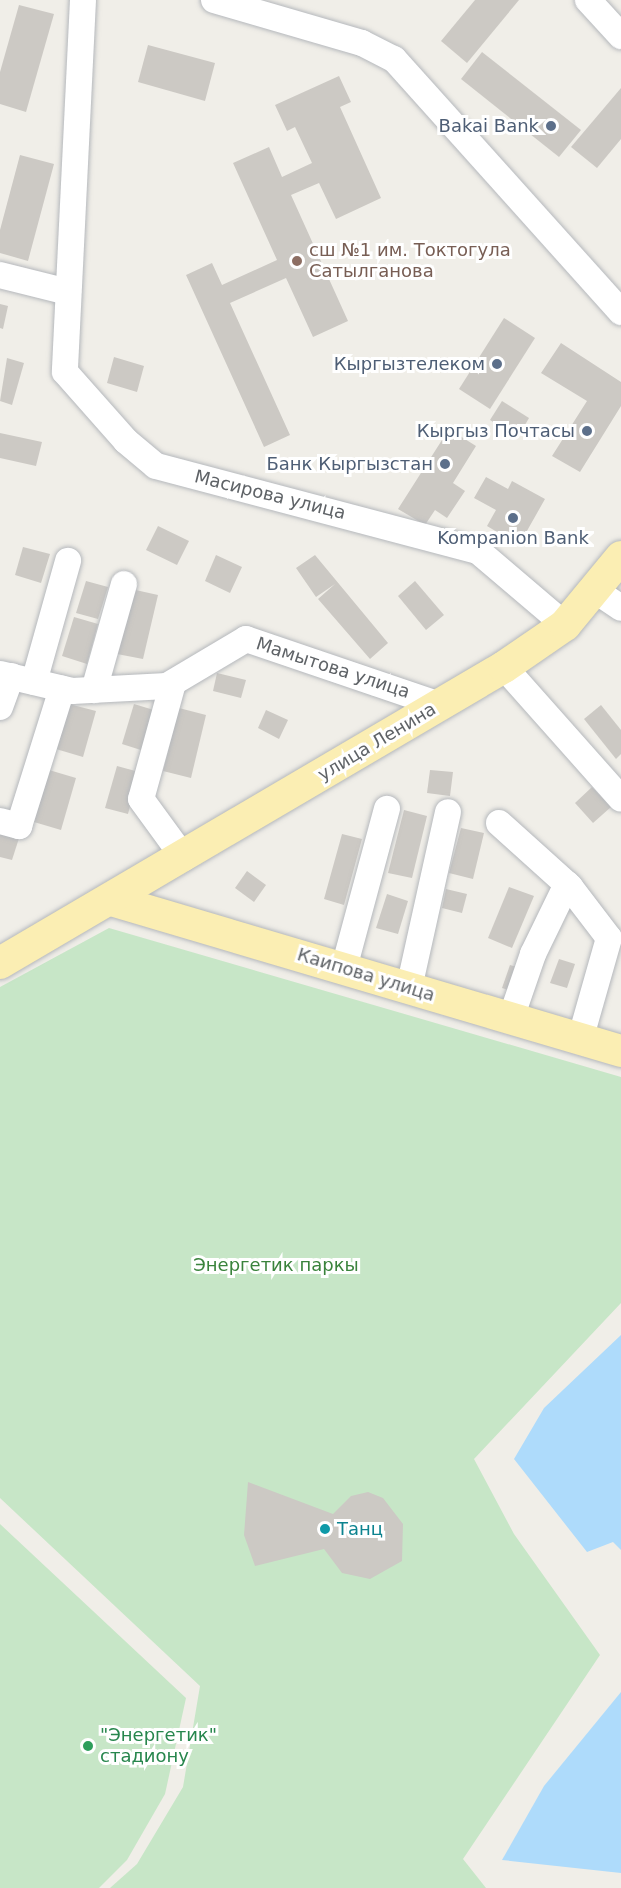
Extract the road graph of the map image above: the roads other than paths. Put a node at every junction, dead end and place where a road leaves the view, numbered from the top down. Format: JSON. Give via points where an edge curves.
{"nodes":[{"id":1,"x":83,"y":0,"type":"edge"},
{"id":2,"x":214,"y":0,"type":"edge"},
{"id":3,"x":588,"y":0,"type":"edge"},
{"id":4,"x":621,"y":36,"type":"edge"},
{"id":5,"x":0,"y":274,"type":"edge"},
{"id":6,"x":68,"y":292,"type":"junction"},
{"id":7,"x":621,"y":312,"type":"edge"},
{"id":8,"x":621,"y":557,"type":"edge"},
{"id":9,"x":68,"y":561,"type":"dead end"},
{"id":10,"x":124,"y":585,"type":"dead end"},
{"id":11,"x":609,"y":600,"type":"edge"},
{"id":12,"x":565,"y":625,"type":"junction"},
{"id":13,"x":504,"y":667,"type":"junction"},
{"id":14,"x":15,"y":678,"type":"edge"},
{"id":15,"x":173,"y":683,"type":"junction"},
{"id":16,"x":62,"y":689,"type":"junction"},
{"id":17,"x":94,"y":690,"type":"junction"},
{"id":18,"x":440,"y":705,"type":"junction"},
{"id":19,"x":0,"y":707,"type":"edge"},
{"id":20,"x":621,"y":800,"type":"edge"},
{"id":21,"x":387,"y":809,"type":"dead end"},
{"id":22,"x":448,"y":812,"type":"dead end"},
{"id":23,"x":0,"y":821,"type":"edge"},
{"id":24,"x":499,"y":823,"type":"dead end"},
{"id":25,"x":184,"y":858,"type":"junction"},
{"id":26,"x":567,"y":884,"type":"junction"},
{"id":27,"x":111,"y":900,"type":"junction"},
{"id":28,"x":0,"y":963,"type":"edge"},
{"id":29,"x":344,"y":968,"type":"junction"},
{"id":30,"x":410,"y":988,"type":"junction"},
{"id":31,"x":511,"y":1018,"type":"junction"},
{"id":32,"x":580,"y":1040,"type":"junction"},
{"id":33,"x":621,"y":1051,"type":"edge"}],
"edges":[{"from":1,"to":6,"type":"street","name":"Масирова улица"},
{"from":2,"to":7,"type":"street","via":[[363,43],[394,59]]},
{"from":3,"to":4,"type":"street"},
{"from":5,"to":6,"type":"street"},
{"from":6,"to":12,"type":"street","name":"Масирова улица","via":[[65,372],[126,441],[156,465],[478,551]]},
{"from":8,"to":11,"type":"main road","name":"улица Ленина"},
{"from":9,"to":14,"type":"street"},
{"from":10,"to":17,"type":"street"},
{"from":11,"to":12,"type":"main road","name":"улица Ленина"},
{"from":12,"to":13,"type":"main road","name":"улица Ленина"},
{"from":13,"to":18,"type":"main road","name":"улица Ленина"},
{"from":13,"to":20,"type":"street"},
{"from":14,"to":16,"type":"street","name":"Мамытова улица"},
{"from":14,"to":19,"type":"street"},
{"from":15,"to":17,"type":"street","name":"Мамытова улица"},
{"from":15,"to":18,"type":"street","name":"Мамытова улица","via":[[246,639]]},
{"from":15,"to":25,"type":"street","via":[[141,799]]},
{"from":16,"to":17,"type":"street","name":"Мамытова улица"},
{"from":16,"to":23,"type":"street","via":[[19,826]]},
{"from":18,"to":25,"type":"main road","name":"улица Ленина"},
{"from":21,"to":29,"type":"street"},
{"from":22,"to":30,"type":"street"},
{"from":24,"to":26,"type":"street"},
{"from":25,"to":27,"type":"main road","name":"улица Ленина"},
{"from":26,"to":31,"type":"street","via":[[533,954]]},
{"from":26,"to":32,"type":"street","via":[[609,938]]},
{"from":27,"to":28,"type":"main road","name":"улица Ленина"},
{"from":27,"to":29,"type":"main road","name":"Каипова улица"},
{"from":29,"to":30,"type":"main road","name":"Каипова улица"},
{"from":30,"to":31,"type":"main road","name":"Каипова улица"},
{"from":31,"to":32,"type":"main road","name":"Каипова улица"},
{"from":32,"to":33,"type":"main road","name":"Каипова улица"}]}
